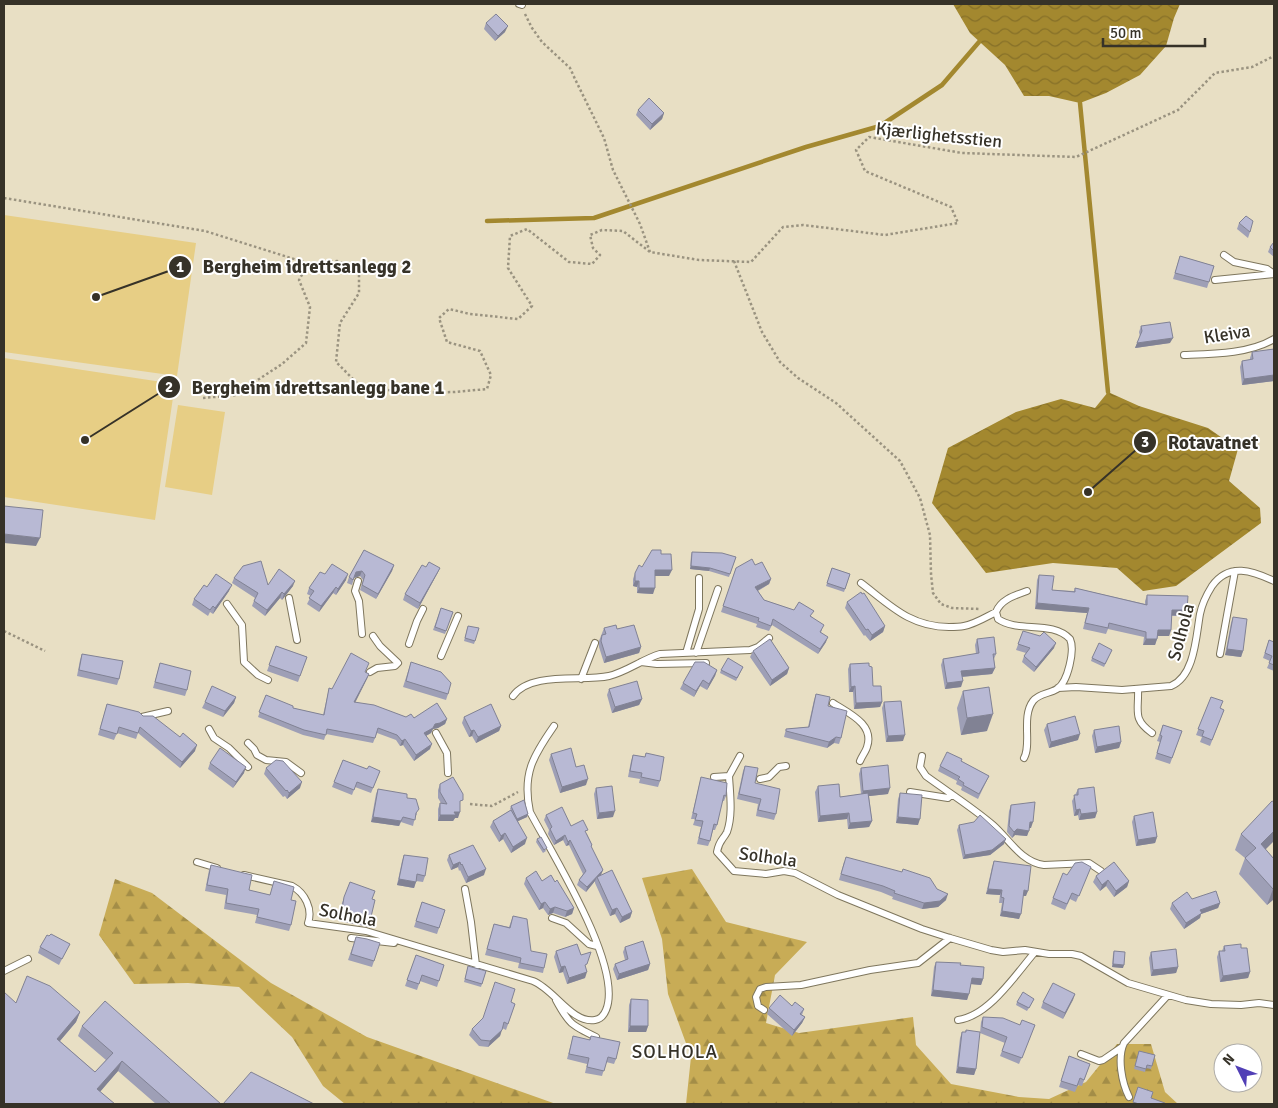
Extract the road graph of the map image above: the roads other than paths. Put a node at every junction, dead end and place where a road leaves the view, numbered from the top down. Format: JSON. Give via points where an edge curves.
{"nodes":[{"id":1,"x":1224,"y":255,"type":"dead end"},
{"id":2,"x":1274,"y":274,"type":"edge"},
{"id":3,"x":1215,"y":280,"type":"dead end"},
{"id":4,"x":1274,"y":339,"type":"edge"},
{"id":5,"x":1184,"y":355,"type":"dead end"},
{"id":6,"x":1236,"y":571,"type":"junction"},
{"id":7,"x":699,"y":578,"type":"dead end"},
{"id":8,"x":358,"y":581,"type":"dead end"},
{"id":9,"x":1274,"y":581,"type":"edge"},
{"id":10,"x":861,"y":582,"type":"dead end"},
{"id":11,"x":718,"y":589,"type":"dead end"},
{"id":12,"x":1028,"y":591,"type":"dead end"},
{"id":13,"x":288,"y":598,"type":"edge"},
{"id":14,"x":227,"y":604,"type":"dead end"},
{"id":15,"x":423,"y":609,"type":"edge"},
{"id":16,"x":996,"y":612,"type":"junction"},
{"id":17,"x":458,"y":616,"type":"dead end"},
{"id":18,"x":362,"y":634,"type":"dead end"},
{"id":19,"x":373,"y":636,"type":"dead end"},
{"id":20,"x":296,"y":638,"type":"dead end"},
{"id":21,"x":770,"y":638,"type":"edge"},
{"id":22,"x":595,"y":643,"type":"dead end"},
{"id":23,"x":409,"y":644,"type":"dead end"},
{"id":24,"x":686,"y":653,"type":"junction"},
{"id":25,"x":696,"y":653,"type":"junction"},
{"id":26,"x":1220,"y":654,"type":"dead end"},
{"id":27,"x":441,"y":656,"type":"dead end"},
{"id":28,"x":640,"y":661,"type":"junction"},
{"id":29,"x":706,"y":663,"type":"edge"},
{"id":30,"x":370,"y":672,"type":"edge"},
{"id":31,"x":581,"y":679,"type":"junction"},
{"id":32,"x":268,"y":680,"type":"dead end"},
{"id":33,"x":1058,"y":688,"type":"junction"},
{"id":34,"x":1138,"y":690,"type":"junction"},
{"id":35,"x":513,"y":696,"type":"dead end"},
{"id":36,"x":833,"y":703,"type":"dead end"},
{"id":37,"x":168,"y":711,"type":"dead end"},
{"id":38,"x":142,"y":718,"type":"edge"},
{"id":39,"x":554,"y":726,"type":"dead end"},
{"id":40,"x":208,"y":728,"type":"dead end"},
{"id":41,"x":436,"y":733,"type":"edge"},
{"id":42,"x":1152,"y":733,"type":"dead end"},
{"id":43,"x":248,"y":743,"type":"dead end"},
{"id":44,"x":740,"y":756,"type":"dead end"},
{"id":45,"x":922,"y":756,"type":"dead end"},
{"id":46,"x":1024,"y":758,"type":"dead end"},
{"id":47,"x":860,"y":761,"type":"dead end"},
{"id":48,"x":786,"y":766,"type":"dead end"},
{"id":49,"x":248,"y":767,"type":"edge"},
{"id":50,"x":301,"y":773,"type":"dead end"},
{"id":51,"x":448,"y":773,"type":"dead end"},
{"id":52,"x":729,"y":776,"type":"junction"},
{"id":53,"x":714,"y":777,"type":"dead end"},
{"id":54,"x":760,"y":779,"type":"dead end"},
{"id":55,"x":910,"y":792,"type":"edge"},
{"id":56,"x":951,"y":795,"type":"junction"},
{"id":57,"x":197,"y":862,"type":"dead end"},
{"id":58,"x":1101,"y":870,"type":"edge"},
{"id":59,"x":226,"y":871,"type":"edge"},
{"id":60,"x":235,"y":873,"type":"edge"},
{"id":61,"x":465,"y":889,"type":"dead end"},
{"id":62,"x":552,"y":918,"type":"dead end"},
{"id":63,"x":351,"y":938,"type":"dead end"},
{"id":64,"x":950,"y":938,"type":"junction"},
{"id":65,"x":403,"y":942,"type":"junction"},
{"id":66,"x":598,"y":946,"type":"junction"},
{"id":67,"x":1035,"y":952,"type":"junction"},
{"id":68,"x":28,"y":959,"type":"dead end"},
{"id":69,"x":476,"y":965,"type":"junction"},
{"id":70,"x":4,"y":971,"type":"edge"},
{"id":71,"x":553,"y":994,"type":"junction"},
{"id":72,"x":1168,"y":995,"type":"junction"},
{"id":73,"x":1274,"y":1005,"type":"edge"},
{"id":74,"x":764,"y":1010,"type":"dead end"},
{"id":75,"x":958,"y":1020,"type":"dead end"},
{"id":76,"x":596,"y":1037,"type":"edge"},
{"id":77,"x":1122,"y":1047,"type":"junction"},
{"id":78,"x":1081,"y":1054,"type":"dead end"},
{"id":79,"x":1129,"y":1097,"type":"dead end"}],
"edges":[{"from":1,"to":2,"type":"lane","via":[[1234,262],[1267,269]]},
{"from":2,"to":3,"type":"lane"},
{"from":4,"to":5,"type":"lane","name":"Kleiva","via":[[1244,350]]},
{"from":6,"to":9,"type":"lane","via":[[1258,573]]},
{"from":6,"to":26,"type":"lane"},
{"from":6,"to":34,"type":"lane","name":"Solhola","via":[[1218,578],[1209,591],[1200,612],[1192,657],[1180,681],[1171,686]]},
{"from":7,"to":24,"type":"lane","via":[[699,609]]},
{"from":8,"to":18,"type":"lane","via":[[355,591]]},
{"from":10,"to":16,"type":"lane","via":[[921,624],[963,627]]},
{"from":11,"to":25,"type":"lane"},
{"from":12,"to":16,"type":"lane","via":[[1010,598]]},
{"from":13,"to":20,"type":"lane"},
{"from":14,"to":32,"type":"lane","via":[[242,625],[244,662]]},
{"from":15,"to":23,"type":"lane"},
{"from":16,"to":33,"type":"lane","via":[[1001,621],[1060,632],[1070,639],[1070,662]]},
{"from":17,"to":27,"type":"lane"},
{"from":19,"to":30,"type":"lane","via":[[398,663]]},
{"from":21,"to":25,"type":"lane","via":[[750,650]]},
{"from":22,"to":31,"type":"lane"},
{"from":24,"to":25,"type":"lane"},
{"from":24,"to":28,"type":"lane","via":[[660,654]]},
{"from":28,"to":29,"type":"lane"},
{"from":28,"to":31,"type":"lane","via":[[611,675]]},
{"from":31,"to":35,"type":"lane","via":[[530,682]]},
{"from":33,"to":34,"type":"lane","name":"Solhola"},
{"from":33,"to":46,"type":"lane","name":"Solhola","via":[[1039,695],[1032,702]]},
{"from":34,"to":42,"type":"lane","via":[[1138,721]]},
{"from":36,"to":47,"type":"lane","via":[[862,723],[869,736],[868,747]]},
{"from":37,"to":38,"type":"lane"},
{"from":39,"to":66,"type":"lane","name":"Solhola","via":[[534,757],[526,788],[530,812],[579,903]]},
{"from":40,"to":49,"type":"lane","via":[[214,738]]},
{"from":41,"to":51,"type":"lane","via":[[447,753]]},
{"from":43,"to":50,"type":"lane","via":[[257,755],[266,760],[286,762]]},
{"from":44,"to":52,"type":"lane"},
{"from":45,"to":56,"type":"lane","via":[[922,772]]},
{"from":48,"to":54,"type":"lane"},
{"from":52,"to":53,"type":"lane"},
{"from":52,"to":64,"type":"lane","name":"Solhola","via":[[731,808],[727,832],[718,843],[717,852],[734,872],[795,873],[838,895]]},
{"from":55,"to":56,"type":"lane","via":[[948,798]]},
{"from":56,"to":58,"type":"lane","via":[[992,824],[1033,862],[1089,863]]},
{"from":57,"to":59,"type":"lane"},
{"from":60,"to":65,"type":"lane","name":"Solhola","via":[[298,889],[310,908],[308,923],[366,932]]},
{"from":61,"to":69,"type":"lane"},
{"from":62,"to":66,"type":"lane","via":[[566,923],[589,944]]},
{"from":63,"to":65,"type":"lane","name":"Solhola"},
{"from":64,"to":67,"type":"lane","name":"Solhola","via":[[1003,952]]},
{"from":64,"to":74,"type":"lane","via":[[918,963],[801,985],[760,989],[756,997],[758,1006]]},
{"from":65,"to":69,"type":"lane","name":"Solhola"},
{"from":66,"to":71,"type":"lane","name":"Solhola","via":[[609,986],[604,1014],[594,1020],[585,1020]]},
{"from":67,"to":72,"type":"lane","name":"Solhola","via":[[1081,956],[1128,982]]},
{"from":67,"to":75,"type":"lane","via":[[1001,993],[976,1014]]},
{"from":68,"to":70,"type":"lane"},
{"from":69,"to":71,"type":"lane","name":"Solhola","via":[[540,983]]},
{"from":71,"to":76,"type":"lane","name":"Solhola","via":[[573,1026]]},
{"from":72,"to":73,"type":"lane","name":"Solhola","via":[[1211,1004]]},
{"from":72,"to":77,"type":"lane"},
{"from":77,"to":78,"type":"lane","via":[[1099,1061]]},
{"from":77,"to":79,"type":"lane","via":[[1121,1063]]}]}
